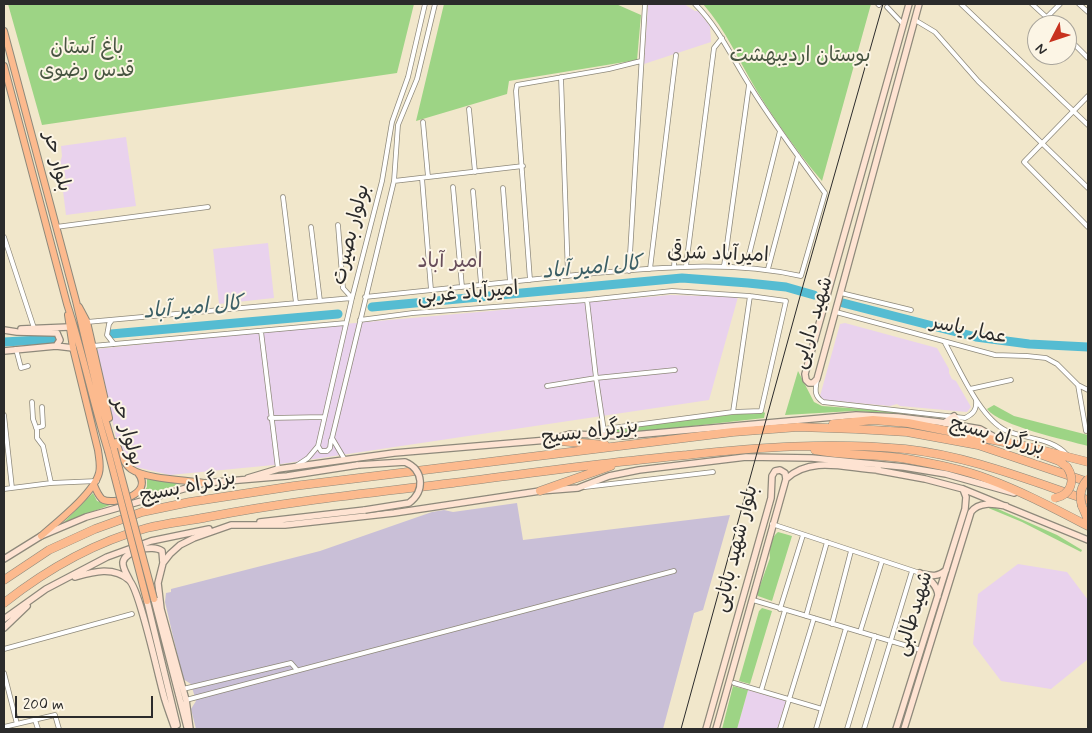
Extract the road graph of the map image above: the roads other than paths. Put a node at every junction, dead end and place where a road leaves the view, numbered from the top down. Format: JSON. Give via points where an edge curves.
{"nodes":[{"id":1,"x":426,"y":4,"type":"edge"},
{"id":2,"x":435,"y":4,"type":"edge"},
{"id":3,"x":645,"y":4,"type":"edge"},
{"id":4,"x":695,"y":4,"type":"edge"},
{"id":5,"x":909,"y":4,"type":"edge"},
{"id":6,"x":919,"y":4,"type":"edge"},
{"id":7,"x":961,"y":4,"type":"edge"},
{"id":8,"x":1032,"y":4,"type":"edge"},
{"id":9,"x":1060,"y":4,"type":"edge"},
{"id":10,"x":1079,"y":4,"type":"edge"},
{"id":11,"x":887,"y":7,"type":"dead end"},
{"id":12,"x":1088,"y":12,"type":"edge"},
{"id":13,"x":1045,"y":15,"type":"edge"},
{"id":14,"x":1049,"y":15,"type":"edge"},
{"id":15,"x":915,"y":20,"type":"junction"},
{"id":16,"x":903,"y":24,"type":"junction"},
{"id":17,"x":4,"y":31,"type":"edge"},
{"id":18,"x":722,"y":38,"type":"junction"},
{"id":19,"x":416,"y":42,"type":"junction"},
{"id":20,"x":426,"y":44,"type":"junction"},
{"id":21,"x":1077,"y":47,"type":"edge"},
{"id":22,"x":676,"y":55,"type":"dead end"},
{"id":23,"x":1088,"y":58,"type":"edge"},
{"id":24,"x":641,"y":61,"type":"junction"},
{"id":25,"x":14,"y":65,"type":"junction"},
{"id":26,"x":4,"y":67,"type":"edge"},
{"id":27,"x":561,"y":77,"type":"junction"},
{"id":28,"x":749,"y":85,"type":"junction"},
{"id":29,"x":1088,"y":96,"type":"edge"},
{"id":30,"x":469,"y":109,"type":"dead end"},
{"id":31,"x":1074,"y":111,"type":"junction"},
{"id":32,"x":423,"y":122,"type":"dead end"},
{"id":33,"x":1088,"y":125,"type":"edge"},
{"id":34,"x":780,"y":131,"type":"junction"},
{"id":35,"x":1043,"y":143,"type":"junction"},
{"id":36,"x":798,"y":156,"type":"junction"},
{"id":37,"x":523,"y":166,"type":"junction"},
{"id":38,"x":475,"y":172,"type":"junction"},
{"id":39,"x":428,"y":177,"type":"junction"},
{"id":40,"x":422,"y":178,"type":"junction"},
{"id":41,"x":394,"y":181,"type":"junction"},
{"id":42,"x":453,"y":187,"type":"dead end"},
{"id":43,"x":503,"y":188,"type":"dead end"},
{"id":44,"x":1088,"y":188,"type":"edge"},
{"id":45,"x":473,"y":192,"type":"dead end"},
{"id":46,"x":283,"y":197,"type":"dead end"},
{"id":47,"x":208,"y":207,"type":"dead end"},
{"id":48,"x":374,"y":212,"type":"junction"},
{"id":49,"x":386,"y":214,"type":"junction"},
{"id":50,"x":338,"y":225,"type":"dead end"},
{"id":51,"x":311,"y":227,"type":"dead end"},
{"id":52,"x":1088,"y":227,"type":"edge"},
{"id":53,"x":56,"y":228,"type":"junction"},
{"id":54,"x":4,"y":237,"type":"edge"},
{"id":55,"x":675,"y":250,"type":"dead end"},
{"id":56,"x":840,"y":253,"type":"junction"},
{"id":57,"x":851,"y":256,"type":"junction"},
{"id":58,"x":686,"y":266,"type":"junction"},
{"id":59,"x":724,"y":266,"type":"junction"},
{"id":60,"x":674,"y":267,"type":"junction"},
{"id":61,"x":746,"y":267,"type":"junction"},
{"id":62,"x":650,"y":269,"type":"junction"},
{"id":63,"x":768,"y":269,"type":"junction"},
{"id":64,"x":629,"y":271,"type":"junction"},
{"id":65,"x":568,"y":276,"type":"junction"},
{"id":66,"x":530,"y":280,"type":"junction"},
{"id":67,"x":510,"y":282,"type":"junction"},
{"id":68,"x":481,"y":284,"type":"junction"},
{"id":69,"x":462,"y":287,"type":"junction"},
{"id":70,"x":430,"y":290,"type":"junction"},
{"id":71,"x":841,"y":293,"type":"junction"},
{"id":72,"x":365,"y":296,"type":"junction"},
{"id":73,"x":750,"y":296,"type":"junction"},
{"id":74,"x":352,"y":298,"type":"junction"},
{"id":75,"x":587,"y":300,"type":"junction"},
{"id":76,"x":76,"y":301,"type":"junction"},
{"id":77,"x":320,"y":301,"type":"junction"},
{"id":78,"x":296,"y":303,"type":"junction"},
{"id":79,"x":67,"y":304,"type":"junction"},
{"id":80,"x":911,"y":310,"type":"dead end"},
{"id":81,"x":836,"y":312,"type":"junction"},
{"id":82,"x":112,"y":320,"type":"junction"},
{"id":83,"x":360,"y":320,"type":"junction"},
{"id":84,"x":87,"y":322,"type":"junction"},
{"id":85,"x":346,"y":323,"type":"junction"},
{"id":86,"x":34,"y":328,"type":"junction"},
{"id":87,"x":69,"y":328,"type":"junction"},
{"id":88,"x":4,"y":330,"type":"edge"},
{"id":89,"x":261,"y":331,"type":"junction"},
{"id":90,"x":945,"y":343,"type":"junction"},
{"id":91,"x":114,"y":344,"type":"junction"},
{"id":92,"x":56,"y":346,"type":"junction"},
{"id":93,"x":92,"y":346,"type":"junction"},
{"id":94,"x":73,"y":348,"type":"junction"},
{"id":95,"x":16,"y":349,"type":"junction"},
{"id":96,"x":4,"y":351,"type":"edge"},
{"id":97,"x":28,"y":366,"type":"dead end"},
{"id":98,"x":674,"y":370,"type":"dead end"},
{"id":99,"x":596,"y":378,"type":"junction"},
{"id":100,"x":817,"y":379,"type":"junction"},
{"id":101,"x":1011,"y":380,"type":"dead end"},
{"id":102,"x":1078,"y":385,"type":"junction"},
{"id":103,"x":548,"y":386,"type":"dead end"},
{"id":104,"x":970,"y":389,"type":"junction"},
{"id":105,"x":1088,"y":390,"type":"edge"},
{"id":106,"x":976,"y":400,"type":"junction"},
{"id":107,"x":32,"y":402,"type":"dead end"},
{"id":108,"x":42,"y":407,"type":"dead end"},
{"id":109,"x":733,"y":412,"type":"junction"},
{"id":110,"x":4,"y":415,"type":"edge"},
{"id":111,"x":954,"y":416,"type":"junction"},
{"id":112,"x":324,"y":417,"type":"junction"},
{"id":113,"x":270,"y":418,"type":"junction"},
{"id":114,"x":944,"y":423,"type":"junction"},
{"id":115,"x":961,"y":426,"type":"junction"},
{"id":116,"x":798,"y":427,"type":"junction"},
{"id":117,"x":36,"y":428,"type":"junction"},
{"id":118,"x":1086,"y":431,"type":"dead end"},
{"id":119,"x":605,"y":432,"type":"junction"},
{"id":120,"x":332,"y":438,"type":"junction"},
{"id":121,"x":548,"y":440,"type":"junction"},
{"id":122,"x":1005,"y":442,"type":"junction"},
{"id":123,"x":318,"y":446,"type":"junction"},
{"id":124,"x":622,"y":446,"type":"junction"},
{"id":125,"x":799,"y":447,"type":"junction"},
{"id":126,"x":1029,"y":447,"type":"junction"},
{"id":127,"x":111,"y":450,"type":"junction"},
{"id":128,"x":1068,"y":456,"type":"junction"},
{"id":129,"x":345,"y":460,"type":"junction"},
{"id":130,"x":625,"y":461,"type":"junction"},
{"id":131,"x":1088,"y":462,"type":"edge"},
{"id":132,"x":296,"y":466,"type":"junction"},
{"id":133,"x":278,"y":468,"type":"junction"},
{"id":134,"x":876,"y":470,"type":"junction"},
{"id":135,"x":923,"y":470,"type":"junction"},
{"id":136,"x":137,"y":472,"type":"junction"},
{"id":137,"x":713,"y":472,"type":"dead end"},
{"id":138,"x":248,"y":478,"type":"junction"},
{"id":139,"x":786,"y":479,"type":"junction"},
{"id":140,"x":1088,"y":481,"type":"edge"},
{"id":141,"x":95,"y":483,"type":"junction"},
{"id":142,"x":204,"y":483,"type":"junction"},
{"id":143,"x":51,"y":484,"type":"junction"},
{"id":144,"x":947,"y":485,"type":"junction"},
{"id":145,"x":12,"y":488,"type":"junction"},
{"id":146,"x":578,"y":488,"type":"junction"},
{"id":147,"x":4,"y":489,"type":"edge"},
{"id":148,"x":963,"y":489,"type":"junction"},
{"id":149,"x":540,"y":491,"type":"junction"},
{"id":150,"x":1035,"y":498,"type":"junction"},
{"id":151,"x":1085,"y":503,"type":"edge"},
{"id":152,"x":1006,"y":506,"type":"junction"},
{"id":153,"x":968,"y":511,"type":"junction"},
{"id":154,"x":1088,"y":520,"type":"edge"},
{"id":155,"x":772,"y":524,"type":"junction"},
{"id":156,"x":231,"y":525,"type":"junction"},
{"id":157,"x":1088,"y":526,"type":"edge"},
{"id":158,"x":803,"y":534,"type":"junction"},
{"id":159,"x":41,"y":536,"type":"junction"},
{"id":160,"x":1088,"y":540,"type":"edge"},
{"id":161,"x":827,"y":542,"type":"junction"},
{"id":162,"x":851,"y":550,"type":"junction"},
{"id":163,"x":4,"y":559,"type":"edge"},
{"id":164,"x":882,"y":561,"type":"junction"},
{"id":165,"x":163,"y":563,"type":"junction"},
{"id":166,"x":946,"y":570,"type":"junction"},
{"id":167,"x":674,"y":571,"type":"dead end"},
{"id":168,"x":912,"y":571,"type":"junction"},
{"id":169,"x":920,"y":574,"type":"junction"},
{"id":170,"x":66,"y":579,"type":"junction"},
{"id":171,"x":4,"y":580,"type":"edge"},
{"id":172,"x":130,"y":581,"type":"junction"},
{"id":173,"x":46,"y":589,"type":"junction"},
{"id":174,"x":937,"y":598,"type":"junction"},
{"id":175,"x":154,"y":599,"type":"joint"},
{"id":176,"x":753,"y":600,"type":"junction"},
{"id":177,"x":147,"y":601,"type":"joint"},
{"id":178,"x":4,"y":603,"type":"edge"},
{"id":179,"x":782,"y":609,"type":"junction"},
{"id":180,"x":933,"y":612,"type":"junction"},
{"id":181,"x":132,"y":614,"type":"dead end"},
{"id":182,"x":940,"y":614,"type":"junction"},
{"id":183,"x":806,"y":616,"type":"junction"},
{"id":184,"x":814,"y":618,"type":"junction"},
{"id":185,"x":4,"y":619,"type":"edge"},
{"id":186,"x":832,"y":624,"type":"junction"},
{"id":187,"x":4,"y":628,"type":"edge"},
{"id":188,"x":846,"y":628,"type":"junction"},
{"id":189,"x":860,"y":632,"type":"junction"},
{"id":190,"x":875,"y":636,"type":"junction"},
{"id":191,"x":891,"y":641,"type":"junction"},
{"id":192,"x":4,"y":649,"type":"edge"},
{"id":193,"x":921,"y":650,"type":"junction"},
{"id":194,"x":297,"y":670,"type":"junction"},
{"id":195,"x":4,"y":673,"type":"edge"},
{"id":196,"x":734,"y":683,"type":"dead end"},
{"id":197,"x":183,"y":689,"type":"junction"},
{"id":198,"x":761,"y":691,"type":"junction"},
{"id":199,"x":789,"y":699,"type":"junction"},
{"id":200,"x":186,"y":700,"type":"junction"},
{"id":201,"x":905,"y":702,"type":"junction"},
{"id":202,"x":912,"y":704,"type":"junction"},
{"id":203,"x":822,"y":709,"type":"junction"},
{"id":204,"x":35,"y":720,"type":"junction"},
{"id":205,"x":17,"y":724,"type":"junction"},
{"id":206,"x":4,"y":727,"type":"edge"},
{"id":207,"x":38,"y":729,"type":"edge"},
{"id":208,"x":59,"y":729,"type":"edge"},
{"id":209,"x":177,"y":729,"type":"edge"},
{"id":210,"x":188,"y":729,"type":"edge"},
{"id":211,"x":706,"y":729,"type":"edge"},
{"id":212,"x":716,"y":729,"type":"edge"},
{"id":213,"x":780,"y":729,"type":"edge"},
{"id":214,"x":816,"y":729,"type":"edge"},
{"id":215,"x":847,"y":729,"type":"edge"},
{"id":216,"x":864,"y":729,"type":"edge"},
{"id":217,"x":896,"y":729,"type":"edge"},
{"id":218,"x":904,"y":729,"type":"edge"}],
"edges":[{"from":1,"to":19,"type":"street","name":"بولوار بصیرت"},
{"from":2,"to":20,"type":"street","name":"بولوار بصیرت"},
{"from":3,"to":24,"type":"street"},
{"from":4,"to":18,"type":"street"},
{"from":5,"to":16,"type":"main road","name":"شهید دارایی"},
{"from":6,"to":15,"type":"main road","name":"شهید دارایی"},
{"from":7,"to":31,"type":"street"},
{"from":8,"to":13,"type":"street"},
{"from":9,"to":14,"type":"street"},
{"from":10,"to":12,"type":"street"},
{"from":11,"to":16,"type":"street"},
{"from":15,"to":35,"type":"street","via":[[935,32],[978,81]]},
{"from":15,"to":57,"type":"main road","name":"شهید دارایی"},
{"from":16,"to":56,"type":"main road","name":"شهید دارایی"},
{"from":17,"to":25,"type":"main road","name":"بلوار حر"},
{"from":18,"to":28,"type":"street"},
{"from":18,"to":58,"type":"street","via":[[714,48]]},
{"from":19,"to":20,"type":"street"},
{"from":19,"to":48,"type":"street","name":"بولوار بصیرت","via":[[392,122]]},
{"from":20,"to":41,"type":"street","name":"بولوار بصیرت","via":[[417,79],[398,125]]},
{"from":21,"to":23,"type":"street"},
{"from":22,"to":62,"type":"street"},
{"from":24,"to":27,"type":"street"},
{"from":24,"to":64,"type":"street"},
{"from":25,"to":26,"type":"main road"},
{"from":25,"to":53,"type":"main road","name":"بلوار حر"},
{"from":26,"to":79,"type":"main road","name":"بلوار حر"},
{"from":27,"to":37,"type":"street","via":[[517,85]]},
{"from":27,"to":65,"type":"street"},
{"from":28,"to":34,"type":"street"},
{"from":28,"to":59,"type":"street"},
{"from":29,"to":31,"type":"street"},
{"from":30,"to":38,"type":"street"},
{"from":31,"to":33,"type":"street"},
{"from":31,"to":35,"type":"street"},
{"from":32,"to":39,"type":"street"},
{"from":34,"to":36,"type":"street"},
{"from":34,"to":61,"type":"street"},
{"from":35,"to":44,"type":"street"},
{"from":35,"to":52,"type":"street","via":[[1024,162]]},
{"from":36,"to":63,"type":"street"},
{"from":36,"to":63,"type":"street","name":"امیرآباد شرقی","via":[[825,193],[801,276]]},
{"from":37,"to":38,"type":"street"},
{"from":37,"to":66,"type":"street"},
{"from":38,"to":39,"type":"street"},
{"from":39,"to":40,"type":"street"},
{"from":40,"to":41,"type":"street"},
{"from":40,"to":70,"type":"street"},
{"from":41,"to":49,"type":"street","name":"بولوار بصیرت"},
{"from":42,"to":69,"type":"street"},
{"from":43,"to":67,"type":"street"},
{"from":45,"to":68,"type":"street"},
{"from":46,"to":78,"type":"street"},
{"from":47,"to":53,"type":"street"},
{"from":48,"to":49,"type":"street"},
{"from":48,"to":74,"type":"street","name":"بولوار بصیرت"},
{"from":49,"to":72,"type":"street","name":"بولوار بصیرت"},
{"from":50,"to":74,"type":"street","via":[[343,288]]},
{"from":51,"to":77,"type":"street"},
{"from":53,"to":76,"type":"main road","name":"بلوار حر"},
{"from":54,"to":86,"type":"street"},
{"from":55,"to":60,"type":"street"},
{"from":56,"to":57,"type":"main road","via":[[845,260]]},
{"from":56,"to":100,"type":"main road","name":"شهید دارایی","via":[[805,374],[809,383]]},
{"from":57,"to":71,"type":"main road","name":"شهید دارایی"},
{"from":58,"to":59,"type":"street","name":"امیرآباد شرقی"},
{"from":58,"to":60,"type":"street","name":"امیرآباد شرقی"},
{"from":59,"to":61,"type":"street","name":"امیرآباد شرقی"},
{"from":60,"to":62,"type":"street","name":"امیرآباد شرقی"},
{"from":61,"to":63,"type":"street","name":"امیرآباد شرقی"},
{"from":62,"to":64,"type":"street","name":"امیرآباد شرقی"},
{"from":64,"to":65,"type":"street","name":"امیرآباد شرقی"},
{"from":65,"to":66,"type":"street","name":"امیرآباد شرقی"},
{"from":66,"to":67,"type":"street","name":"امیرآباد شرقی"},
{"from":67,"to":68,"type":"street","name":"امیرآباد شرقی"},
{"from":68,"to":69,"type":"street","name":"امیرآباد شرقی"},
{"from":69,"to":70,"type":"street","name":"امیرآباد شرقی"},
{"from":70,"to":72,"type":"street","name":"امیرآباد شرقی"},
{"from":71,"to":80,"type":"street"},
{"from":71,"to":81,"type":"main road","name":"شهید دارایی"},
{"from":72,"to":83,"type":"street","name":"بولوار بصیرت"},
{"from":73,"to":75,"type":"street","name":"امیرآباد غربی","via":[[672,291]]},
{"from":73,"to":109,"type":"street"},
{"from":73,"to":109,"type":"street","name":"امیرآباد غربی","via":[[786,301],[761,411]]},
{"from":74,"to":77,"type":"street"},
{"from":74,"to":85,"type":"street","name":"بولوار بصیرت"},
{"from":75,"to":83,"type":"street","name":"امیرآباد غربی"},
{"from":75,"to":99,"type":"street"},
{"from":76,"to":84,"type":"main road"},
{"from":76,"to":127,"type":"main road","name":"بولوار حر"},
{"from":77,"to":78,"type":"street"},
{"from":78,"to":82,"type":"street"},
{"from":79,"to":87,"type":"main road"},
{"from":79,"to":127,"type":"main road","name":"بولوار حر"},
{"from":81,"to":90,"type":"street","name":"عمار یاسر"},
{"from":81,"to":100,"type":"main road","name":"شهید دارایی"},
{"from":82,"to":84,"type":"street"},
{"from":82,"to":91,"type":"street","via":[[108,324],[107,335]]},
{"from":83,"to":120,"type":"street","name":"بولوار بصیرت"},
{"from":84,"to":93,"type":"main road"},
{"from":85,"to":89,"type":"street"},
{"from":85,"to":112,"type":"street","name":"بولوار بصیرت"},
{"from":86,"to":87,"type":"main road"},
{"from":86,"to":88,"type":"main road"},
{"from":87,"to":94,"type":"main road"},
{"from":88,"to":92,"type":"main road","via":[[57,333],[60,340]]},
{"from":89,"to":91,"type":"street"},
{"from":89,"to":113,"type":"street"},
{"from":90,"to":102,"type":"street","name":"عمار یاسر","via":[[995,355],[1046,358],[1057,364]]},
{"from":90,"to":104,"type":"street"},
{"from":91,"to":93,"type":"street"},
{"from":92,"to":94,"type":"main road"},
{"from":92,"to":95,"type":"main road"},
{"from":93,"to":136,"type":"main road","via":[[116,444],[124,461]]},
{"from":94,"to":141,"type":"main road","via":[[101,466]]},
{"from":95,"to":96,"type":"main road"},
{"from":95,"to":97,"type":"street","via":[[21,368]]},
{"from":98,"to":99,"type":"street"},
{"from":99,"to":103,"type":"street"},
{"from":99,"to":119,"type":"street"},
{"from":100,"to":111,"type":"street","via":[[814,390],[823,402]]},
{"from":101,"to":104,"type":"street"},
{"from":102,"to":105,"type":"street","name":"عمار یاسر"},
{"from":102,"to":118,"type":"street"},
{"from":104,"to":106,"type":"street"},
{"from":106,"to":111,"type":"street","via":[[975,410],[970,415],[964,418]]},
{"from":106,"to":128,"type":"street","via":[[986,414],[1005,430],[1060,447]]},
{"from":107,"to":117,"type":"street"},
{"from":108,"to":117,"type":"street","via":[[43,426]]},
{"from":109,"to":119,"type":"street"},
{"from":110,"to":145,"type":"street"},
{"from":111,"to":114,"type":"main road"},
{"from":111,"to":115,"type":"main road"},
{"from":112,"to":113,"type":"street"},
{"from":112,"to":123,"type":"street","name":"بولوار بصیرت"},
{"from":113,"to":133,"type":"street"},
{"from":114,"to":115,"type":"main road"},
{"from":114,"to":119,"type":"main road","via":[[856,415],[622,436]]},
{"from":115,"to":122,"type":"main road","via":[[980,429]]},
{"from":116,"to":122,"type":"highway","via":[[873,420],[908,423]]},
{"from":116,"to":124,"type":"highway","name":"بزرگراه بسیج"},
{"from":116,"to":140,"type":"highway","name":"بزرگراه بسیج","via":[[907,432],[978,445]]},
{"from":117,"to":143,"type":"street"},
{"from":119,"to":121,"type":"main road","via":[[570,434]]},
{"from":120,"to":123,"type":"street","via":[[327,451],[321,451]]},
{"from":120,"to":129,"type":"street"},
{"from":121,"to":124,"type":"highway"},
{"from":121,"to":129,"type":"main road"},
{"from":122,"to":126,"type":"highway"},
{"from":123,"to":132,"type":"street"},
{"from":124,"to":171,"type":"highway","name":"بزرگراه بسیج","via":[[294,486],[142,512],[49,550]]},
{"from":125,"to":130,"type":"highway","name":"بزرگراه بسیج"},
{"from":125,"to":150,"type":"highway","via":[[904,458],[946,467],[987,478]]},
{"from":125,"to":151,"type":"highway","name":"بزرگراه بسیج","via":[[856,446],[949,455],[974,461]]},
{"from":126,"to":128,"type":"highway"},
{"from":126,"to":150,"type":"highway","bridge":true,"via":[[1067,467],[1072,476],[1071,486],[1065,494],[1055,498]]},
{"from":127,"to":175,"type":"main road","name":"بولوار حر","bridge":true},
{"from":127,"to":177,"type":"main road","name":"بولوار حر","bridge":true},
{"from":128,"to":131,"type":"highway"},
{"from":129,"to":132,"type":"main road"},
{"from":130,"to":149,"type":"highway"},
{"from":130,"to":178,"type":"highway","name":"بزرگراه بسیج","via":[[246,509],[147,528],[58,566]]},
{"from":132,"to":133,"type":"main road"},
{"from":133,"to":138,"type":"main road"},
{"from":134,"to":135,"type":"main road"},
{"from":134,"to":139,"type":"main road","via":[[807,466],[794,471]]},
{"from":134,"to":144,"type":"main road"},
{"from":135,"to":144,"type":"main road"},
{"from":135,"to":146,"type":"main road","via":[[812,458],[746,457],[621,473]]},
{"from":135,"to":150,"type":"main road"},
{"from":136,"to":141,"type":"main road","via":[[142,478],[142,486],[131,496],[107,501],[101,498]]},
{"from":136,"to":142,"type":"main road"},
{"from":137,"to":146,"type":"street"},
{"from":138,"to":142,"type":"main road"},
{"from":138,"to":156,"type":"main road","bridge":true,"via":[[398,461],[411,465],[420,477],[421,485],[409,503]]},
{"from":139,"to":155,"type":"main road","name":"بلوار شهید بابایی"},
{"from":139,"to":211,"type":"main road","name":"بلوار شهید بابایی","via":[[780,470],[772,476],[771,498]]},
{"from":140,"to":151,"type":"highway","bridge":true,"via":[[1081,489],[1080,497]]},
{"from":141,"to":143,"type":"street"},
{"from":141,"to":159,"type":"main road"},
{"from":142,"to":159,"type":"main road","via":[[86,516]]},
{"from":143,"to":145,"type":"street"},
{"from":144,"to":148,"type":"main road"},
{"from":145,"to":147,"type":"street"},
{"from":146,"to":149,"type":"main road"},
{"from":148,"to":152,"type":"main road"},
{"from":148,"to":153,"type":"main road"},
{"from":149,"to":156,"type":"main road","via":[[394,513],[285,525]]},
{"from":150,"to":157,"type":"highway"},
{"from":151,"to":154,"type":"highway"},
{"from":152,"to":153,"type":"main road","via":[[980,505]]},
{"from":152,"to":160,"type":"main road"},
{"from":153,"to":166,"type":"main road","name":"شهیدطالبی"},
{"from":153,"to":182,"type":"main road","name":"شهیدطالبی"},
{"from":155,"to":158,"type":"street"},
{"from":155,"to":176,"type":"main road","name":"بلوار شهید بابایی"},
{"from":156,"to":165,"type":"main road","via":[[180,545]]},
{"from":156,"to":170,"type":"main road","via":[[151,541],[106,557]]},
{"from":158,"to":161,"type":"street"},
{"from":158,"to":179,"type":"street"},
{"from":159,"to":163,"type":"main road"},
{"from":161,"to":162,"type":"street"},
{"from":161,"to":183,"type":"street"},
{"from":162,"to":164,"type":"street"},
{"from":162,"to":186,"type":"street"},
{"from":164,"to":168,"type":"street"},
{"from":164,"to":189,"type":"street"},
{"from":165,"to":172,"type":"main road","via":[[162,551],[155,547],[130,554],[123,560]]},
{"from":165,"to":197,"type":"main road","via":[[159,594]]},
{"from":166,"to":169,"type":"main road","via":[[933,576]]},
{"from":166,"to":174,"type":"main road","name":"شهیدطالبی"},
{"from":167,"to":194,"type":"street"},
{"from":168,"to":169,"type":"street"},
{"from":168,"to":191,"type":"street"},
{"from":169,"to":174,"type":"main road","via":[[936,588]]},
{"from":170,"to":172,"type":"main road","via":[[95,571],[112,571]]},
{"from":170,"to":173,"type":"main road"},
{"from":172,"to":209,"type":"main road"},
{"from":173,"to":185,"type":"main road"},
{"from":173,"to":187,"type":"main road"},
{"from":174,"to":180,"type":"main road","name":"شهیدطالبی"},
{"from":175,"to":210,"type":"main road"},
{"from":176,"to":179,"type":"street"},
{"from":176,"to":212,"type":"main road","name":"بلوار شهید بابایی"},
{"from":177,"to":209,"type":"main road"},
{"from":179,"to":183,"type":"street"},
{"from":179,"to":198,"type":"street"},
{"from":180,"to":182,"type":"main road"},
{"from":180,"to":193,"type":"main road","name":"شهیدطالبی"},
{"from":181,"to":192,"type":"street"},
{"from":182,"to":202,"type":"main road","name":"شهیدطالبی"},
{"from":183,"to":184,"type":"street"},
{"from":184,"to":186,"type":"street"},
{"from":184,"to":199,"type":"street"},
{"from":186,"to":188,"type":"street"},
{"from":188,"to":189,"type":"street"},
{"from":188,"to":203,"type":"street"},
{"from":189,"to":190,"type":"street"},
{"from":190,"to":191,"type":"street"},
{"from":190,"to":215,"type":"street"},
{"from":191,"to":193,"type":"street"},
{"from":191,"to":216,"type":"street"},
{"from":193,"to":201,"type":"main road","name":"شهیدطالبی"},
{"from":194,"to":197,"type":"street","via":[[291,663]]},
{"from":194,"to":200,"type":"street"},
{"from":195,"to":205,"type":"street"},
{"from":196,"to":198,"type":"street"},
{"from":197,"to":200,"type":"main road"},
{"from":198,"to":199,"type":"street"},
{"from":199,"to":203,"type":"street"},
{"from":199,"to":213,"type":"street"},
{"from":200,"to":210,"type":"main road"},
{"from":201,"to":202,"type":"main road"},
{"from":201,"to":217,"type":"main road","name":"شهیدطالبی"},
{"from":202,"to":218,"type":"main road","name":"شهیدطالبی"},
{"from":203,"to":214,"type":"street"},
{"from":204,"to":205,"type":"street"},
{"from":204,"to":207,"type":"street"},
{"from":204,"to":208,"type":"street","via":[[55,715]]},
{"from":205,"to":206,"type":"street"}]}
